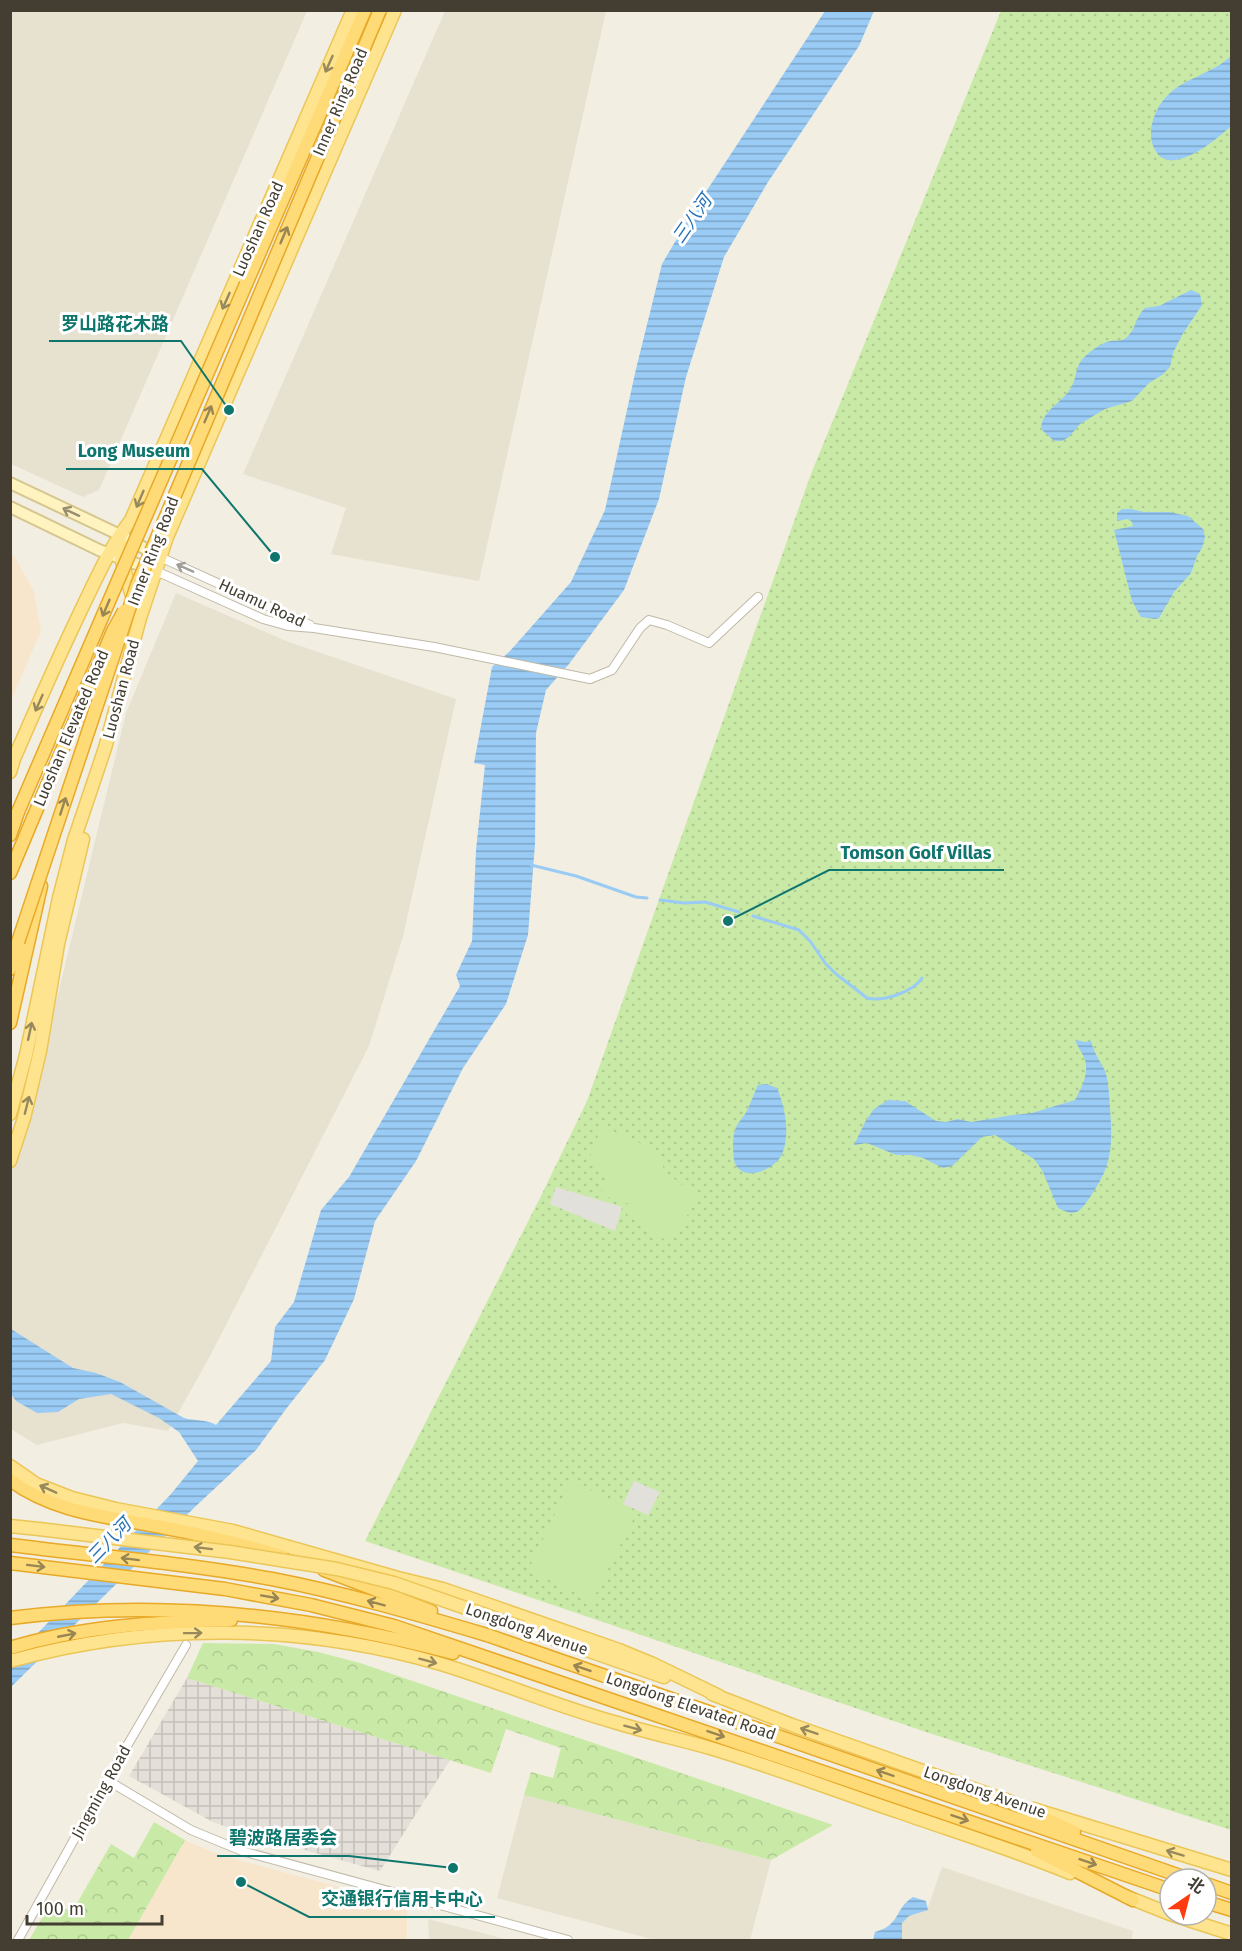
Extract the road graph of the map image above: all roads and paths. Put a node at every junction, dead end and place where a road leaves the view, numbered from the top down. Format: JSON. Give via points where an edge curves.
{"nodes":[{"id":1,"x":352,"y":10,"type":"edge"},
{"id":2,"x":365,"y":10,"type":"edge"},
{"id":3,"x":380,"y":10,"type":"edge"},
{"id":4,"x":395,"y":10,"type":"edge"},
{"id":5,"x":10,"y":483,"type":"edge"},
{"id":6,"x":10,"y":507,"type":"edge"},
{"id":7,"x":120,"y":535,"type":"junction"},
{"id":8,"x":115,"y":555,"type":"junction"},
{"id":9,"x":160,"y":557,"type":"junction"},
{"id":10,"x":156,"y":571,"type":"junction"},
{"id":11,"x":137,"y":585,"type":"junction"},
{"id":12,"x":758,"y":597,"type":"dead end"},
{"id":13,"x":140,"y":618,"type":"junction"},
{"id":14,"x":314,"y":627,"type":"junction"},
{"id":15,"x":12,"y":762,"type":"edge"},
{"id":16,"x":10,"y":772,"type":"edge"},
{"id":17,"x":92,"y":788,"type":"junction"},
{"id":18,"x":18,"y":812,"type":"junction"},
{"id":19,"x":10,"y":826,"type":"edge"},
{"id":20,"x":56,"y":829,"type":"junction"},
{"id":21,"x":10,"y":835,"type":"edge"},
{"id":22,"x":10,"y":873,"type":"edge"},
{"id":23,"x":10,"y":969,"type":"edge"},
{"id":24,"x":10,"y":1023,"type":"edge"},
{"id":25,"x":10,"y":1114,"type":"edge"},
{"id":26,"x":10,"y":1161,"type":"edge"},
{"id":27,"x":10,"y":1466,"type":"edge"},
{"id":28,"x":10,"y":1480,"type":"edge"},
{"id":29,"x":10,"y":1526,"type":"edge"},
{"id":30,"x":10,"y":1545,"type":"edge"},
{"id":31,"x":10,"y":1563,"type":"edge"},
{"id":32,"x":13,"y":1618,"type":"edge"},
{"id":33,"x":289,"y":1619,"type":"junction"},
{"id":34,"x":487,"y":1635,"type":"junction"},
{"id":35,"x":186,"y":1645,"type":"dead end"},
{"id":36,"x":10,"y":1648,"type":"edge"},
{"id":37,"x":10,"y":1661,"type":"edge"},
{"id":38,"x":561,"y":1682,"type":"junction"},
{"id":39,"x":719,"y":1696,"type":"junction"},
{"id":40,"x":107,"y":1780,"type":"junction"},
{"id":41,"x":1003,"y":1799,"type":"junction"},
{"id":42,"x":993,"y":1829,"type":"junction"},
{"id":43,"x":1141,"y":1862,"type":"junction"},
{"id":44,"x":1158,"y":1868,"type":"edge"},
{"id":45,"x":1232,"y":1870,"type":"edge"},
{"id":46,"x":1158,"y":1886,"type":"edge"},
{"id":47,"x":1134,"y":1900,"type":"junction"},
{"id":48,"x":1158,"y":1909,"type":"edge"},
{"id":49,"x":1211,"y":1927,"type":"edge"},
{"id":50,"x":1232,"y":1934,"type":"edge"},
{"id":51,"x":18,"y":1941,"type":"edge"},
{"id":52,"x":568,"y":1941,"type":"edge"}],
"edges":[{"from":1,"to":7,"type":"main road","name":"Luoshan Road","one_way":true,"via":[[131,520]]},
{"from":2,"to":18,"type":"highway","name":"Inner Ring Road","one_way":true,"bridge":true},
{"from":11,"to":3,"type":"highway","name":"Inner Ring Road","one_way":true,"bridge":true},
{"from":4,"to":9,"type":"main road","name":"Luoshan Road"},
{"from":7,"to":5,"type":"main road","name":"Huamu Road","one_way":true},
{"from":6,"to":8,"type":"main road","name":"Huamu Road"},
{"from":7,"to":8,"type":"main road","name":"Luoshan Road"},
{"from":7,"to":9,"type":"main road","name":"Huamu Road"},
{"from":8,"to":10,"type":"main road","name":"Huamu Road"},
{"from":8,"to":13,"type":"main road"},
{"from":8,"to":15,"type":"main road","name":"Luoshan Road","one_way":true,"via":[[62,649]]},
{"from":9,"to":10,"type":"main road","name":"Luoshan Road"},
{"from":14,"to":9,"type":"street","name":"Huamu Road","one_way":true},
{"from":10,"to":13,"type":"main road","name":"Luoshan Road"},
{"from":10,"to":14,"type":"street","name":"Huamu Road","via":[[263,619],[288,626]]},
{"from":20,"to":11,"type":"highway","name":"Inner Ring Road","one_way":true,"bridge":true},
{"from":11,"to":22,"type":"highway","name":"Luoshan Elevated Road","bridge":true,"via":[[113,631]]},
{"from":12,"to":14,"type":"street","via":[[709,643],[649,620],[612,670],[590,679]]},
{"from":13,"to":17,"type":"main road","name":"Luoshan Road"},
{"from":15,"to":16,"type":"main road","name":"Luoshan Road"},
{"from":25,"to":17,"type":"main road","name":"Luoshan Road","one_way":true,"via":[[59,898]]},
{"from":26,"to":17,"type":"main road","one_way":true,"via":[[40,1051]]},
{"from":18,"to":19,"type":"highway","name":"Inner Ring Road"},
{"from":18,"to":21,"type":"highway","name":"Luoshan Elevated Road"},
{"from":20,"to":23,"type":"highway","name":"Inner Ring Road","bridge":true},
{"from":20,"to":24,"type":"highway","bridge":true},
{"from":39,"to":27,"type":"main road","one_way":true,"via":[[620,1650],[443,1589],[205,1525],[89,1503],[45,1488]]},
{"from":28,"to":34,"type":"highway","via":[[45,1500],[79,1512],[275,1554]]},
{"from":39,"to":29,"type":"main road","name":"Longdong Avenue","one_way":true,"bridge":true,"via":[[394,1583],[337,1569]]},
{"from":34,"to":30,"type":"highway","name":"Longdong Elevated Road","one_way":true,"via":[[398,1608],[272,1579]]},
{"from":31,"to":38,"type":"highway","name":"Longdong Elevated Road","one_way":true,"via":[[170,1582],[351,1614]]},
{"from":32,"to":33,"type":"highway","via":[[140,1610]]},
{"from":36,"to":33,"type":"highway","one_way":true,"via":[[97,1629],[141,1624]]},
{"from":33,"to":38,"type":"highway","via":[[403,1639]]},
{"from":43,"to":34,"type":"highway","name":"Longdong Elevated Road","one_way":true},
{"from":35,"to":40,"type":"street","name":"Jingming Road"},
{"from":37,"to":47,"type":"main road","one_way":true,"via":[[64,1647],[135,1636],[190,1633],[285,1635],[411,1656],[592,1716],[711,1748],[985,1841]]},
{"from":38,"to":42,"type":"highway","name":"Longdong Elevated Road","one_way":true},
{"from":41,"to":39,"type":"main road","name":"Longdong Avenue","one_way":true},
{"from":40,"to":51,"type":"street","name":"Jingming Road"},
{"from":40,"to":52,"type":"street","via":[[191,1830],[242,1851]]},
{"from":41,"to":43,"type":"highway"},
{"from":45,"to":41,"type":"main road","name":"Longdong Avenue","one_way":true},
{"from":42,"to":46,"type":"highway","name":"Longdong Elevated Road","one_way":true},
{"from":42,"to":47,"type":"highway"},
{"from":43,"to":44,"type":"highway","name":"Longdong Elevated Road"},
{"from":47,"to":48,"type":"main road"},
{"from":49,"to":50,"type":"main road"}]}
